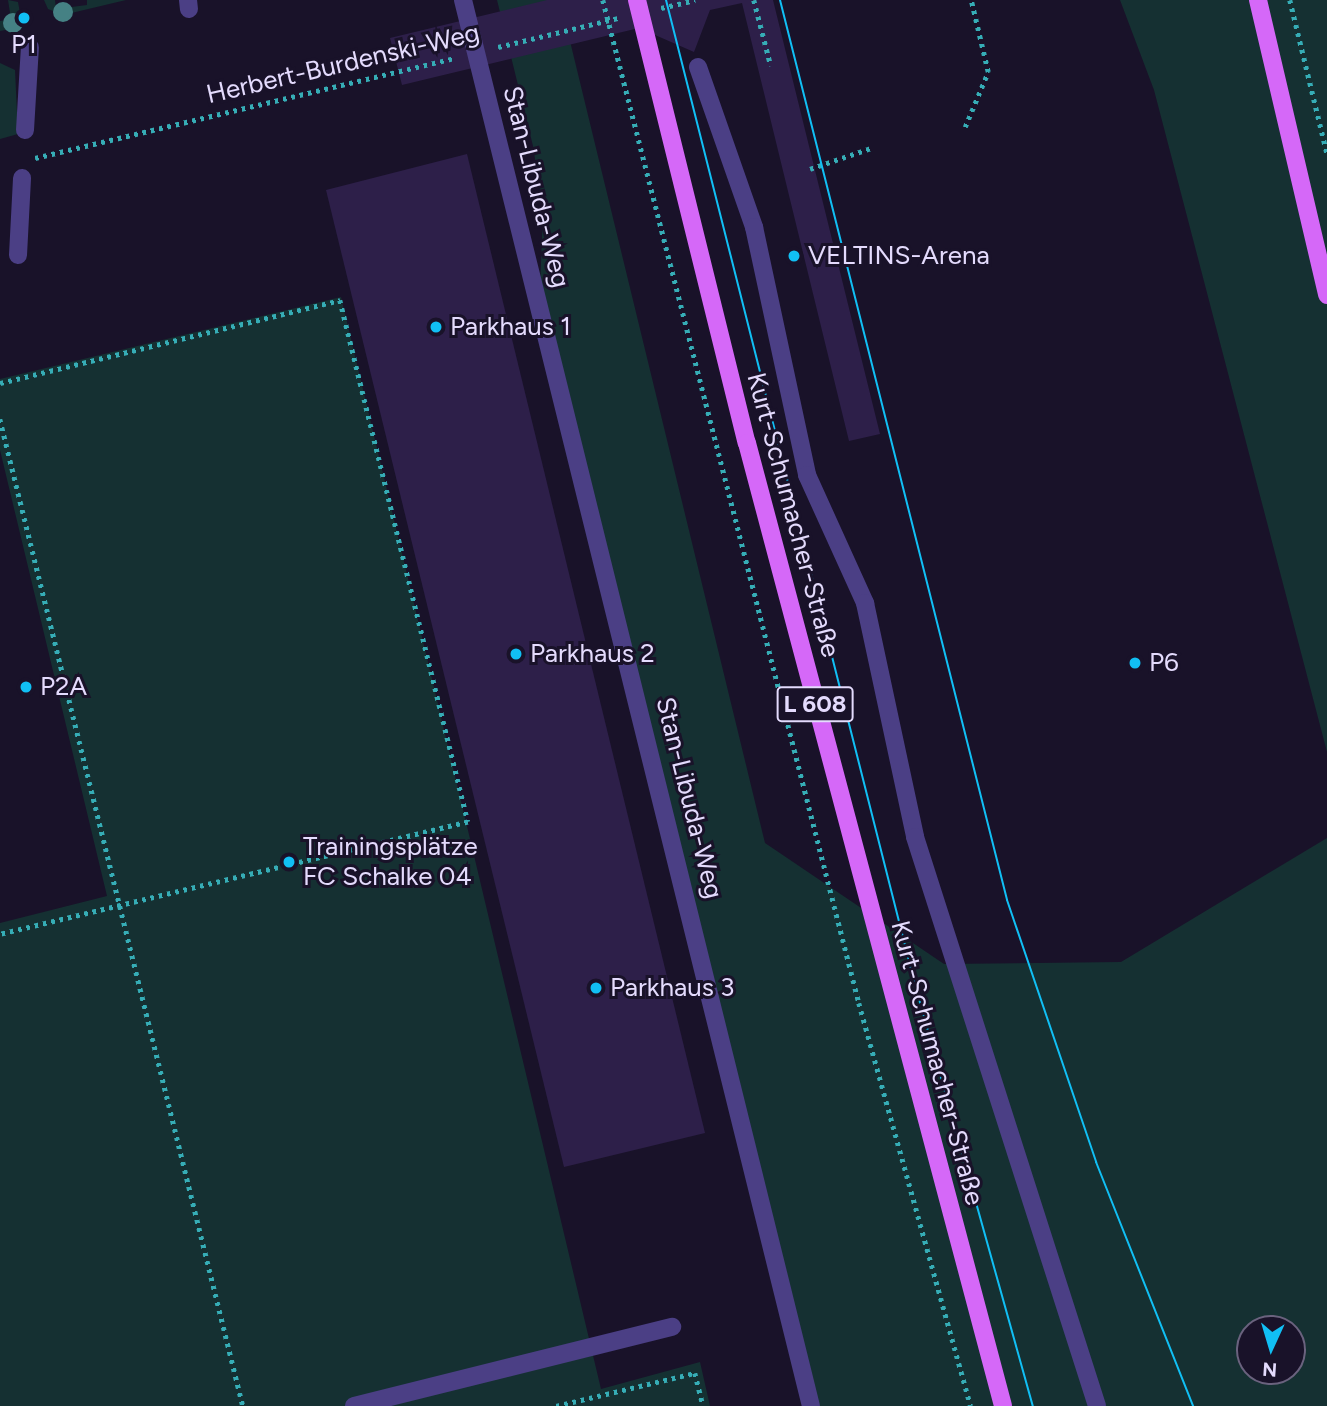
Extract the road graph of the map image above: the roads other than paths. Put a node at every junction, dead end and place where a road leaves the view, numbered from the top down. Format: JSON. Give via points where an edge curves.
{"nodes":[{"id":1,"x":463,"y":0,"type":"edge"},
{"id":2,"x":1258,"y":0,"type":"edge"},
{"id":3,"x":643,"y":6,"type":"edge"},
{"id":4,"x":30,"y":47,"type":"dead end"},
{"id":5,"x":698,"y":67,"type":"dead end"},
{"id":6,"x":26,"y":130,"type":"dead end"},
{"id":7,"x":22,"y":169,"type":"road end"},
{"id":8,"x":18,"y":255,"type":"dead end"},
{"id":9,"x":1327,"y":295,"type":"edge"},
{"id":10,"x":672,"y":1326,"type":"dead end"},
{"id":11,"x":354,"y":1406,"type":"edge"},
{"id":12,"x":811,"y":1406,"type":"edge"},
{"id":13,"x":1003,"y":1406,"type":"edge"},
{"id":14,"x":1097,"y":1406,"type":"edge"}],
"edges":[{"from":1,"to":12,"type":"street","name":"Stan-Libuda-Weg"},
{"from":2,"to":9,"type":"main road"},
{"from":3,"to":13,"type":"main road","name":"Kurt-Schumacher-Straße","number":"L 608","via":[[743,429]]},
{"from":4,"to":6,"type":"street"},
{"from":5,"to":14,"type":"street","via":[[754,227],[807,475],[865,603],[915,837]]},
{"from":7,"to":8,"type":"street"},
{"from":10,"to":11,"type":"street"}]}
